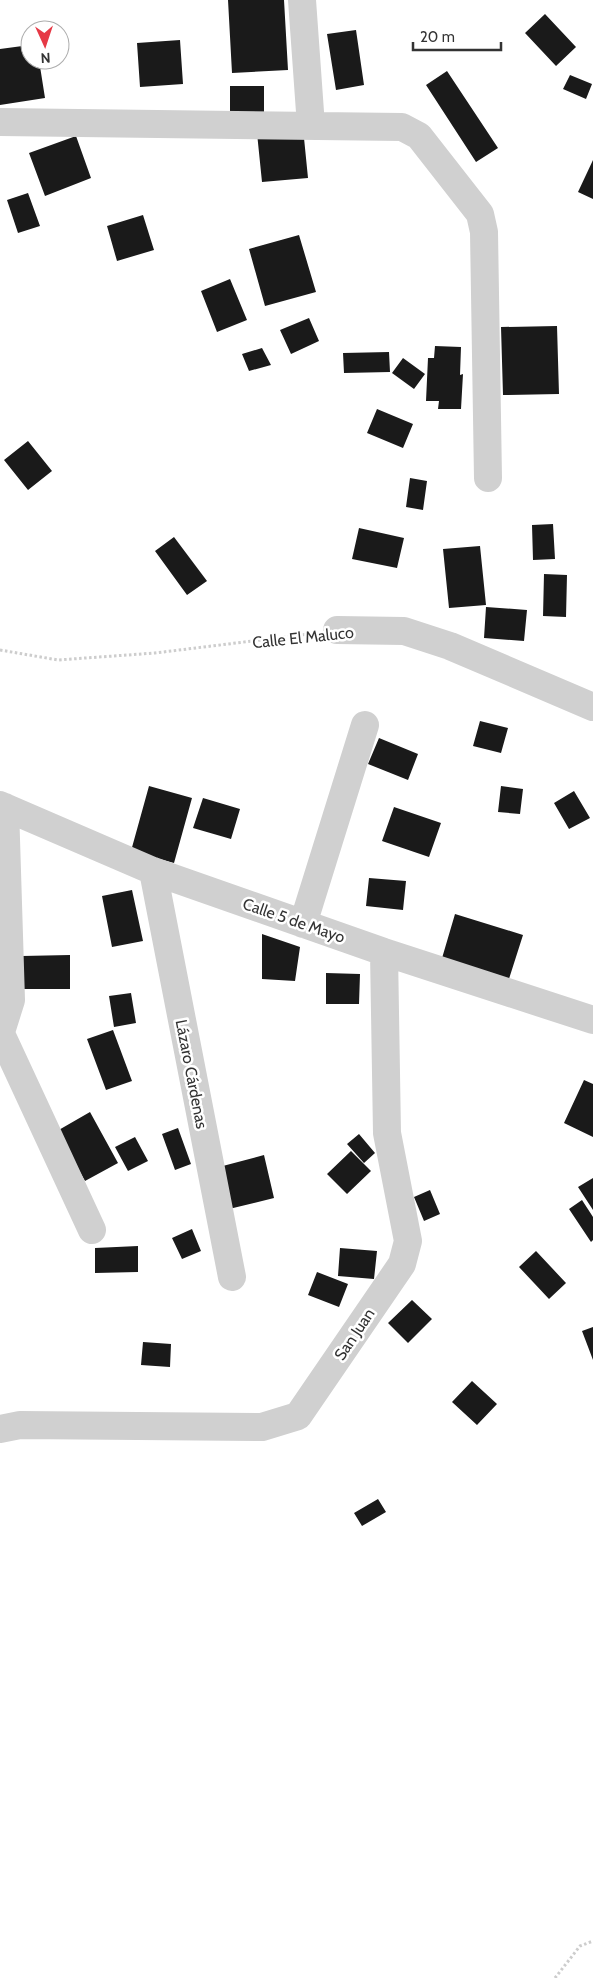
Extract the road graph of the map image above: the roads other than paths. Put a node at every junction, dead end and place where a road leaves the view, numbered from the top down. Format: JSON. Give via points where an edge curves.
{"nodes":[{"id":1,"x":302,"y":0,"type":"edge"},
{"id":2,"x":0,"y":122,"type":"edge"},
{"id":3,"x":311,"y":126,"type":"junction"},
{"id":4,"x":488,"y":478,"type":"dead end"},
{"id":5,"x":337,"y":630,"type":"road end"},
{"id":6,"x":593,"y":707,"type":"edge"},
{"id":7,"x":365,"y":725,"type":"dead end"},
{"id":8,"x":3,"y":806,"type":"edge"},
{"id":9,"x":153,"y":870,"type":"junction"},
{"id":10,"x":303,"y":924,"type":"junction"},
{"id":11,"x":384,"y":952,"type":"junction"},
{"id":12,"x":593,"y":1020,"type":"edge"},
{"id":13,"x":1,"y":1034,"type":"edge"},
{"id":14,"x":92,"y":1230,"type":"dead end"},
{"id":15,"x":232,"y":1277,"type":"dead end"},
{"id":16,"x":0,"y":1429,"type":"edge"}],
"edges":[{"from":1,"to":3,"type":"street"},
{"from":2,"to":3,"type":"street"},
{"from":3,"to":4,"type":"street","via":[[402,127],[419,136],[480,214],[484,232]]},
{"from":5,"to":6,"type":"street","name":"Calle El Maluco","via":[[404,632],[450,646]]},
{"from":7,"to":10,"type":"street"},
{"from":8,"to":9,"type":"street","name":"Calle 5 de Mayo"},
{"from":8,"to":13,"type":"street","via":[[11,1000]]},
{"from":9,"to":10,"type":"street","name":"Calle 5 de Mayo"},
{"from":9,"to":15,"type":"street","name":"Lázaro Cárdenas"},
{"from":10,"to":11,"type":"street","name":"Calle 5 de Mayo"},
{"from":11,"to":12,"type":"street","name":"Calle 5 de Mayo"},
{"from":11,"to":16,"type":"street","name":"San Juan","via":[[387,1133],[408,1241],[402,1264],[298,1416],[262,1428],[20,1425]]},
{"from":13,"to":14,"type":"street"}]}
